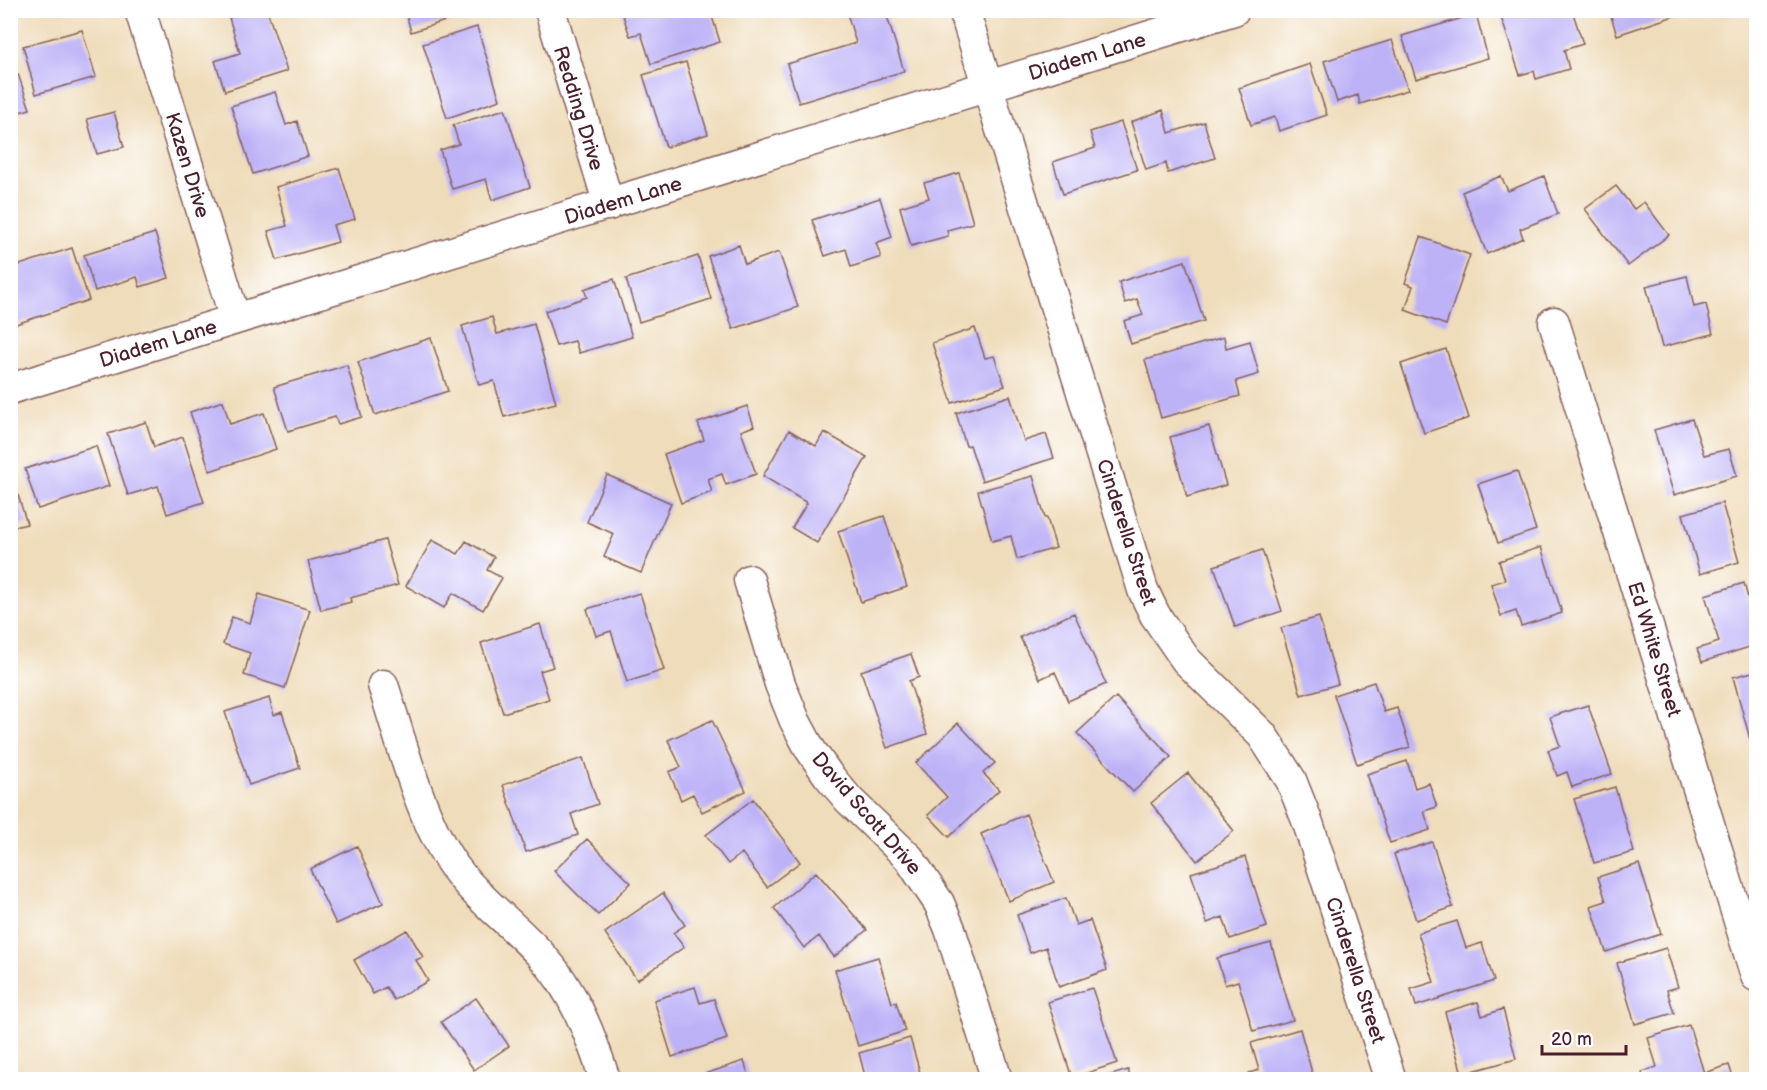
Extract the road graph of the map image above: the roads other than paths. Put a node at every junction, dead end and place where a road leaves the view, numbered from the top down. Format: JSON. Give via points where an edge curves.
{"nodes":[{"id":1,"x":140,"y":10,"type":"edge"},
{"id":2,"x":550,"y":10,"type":"edge"},
{"id":3,"x":964,"y":10,"type":"edge"},
{"id":4,"x":1234,"y":10,"type":"edge"},
{"id":5,"x":988,"y":87,"type":"junction"},
{"id":6,"x":609,"y":205,"type":"junction"},
{"id":7,"x":235,"y":319,"type":"junction"},
{"id":8,"x":1554,"y":322,"type":"dead end"},
{"id":9,"x":10,"y":388,"type":"edge"},
{"id":10,"x":749,"y":580,"type":"dead end"},
{"id":11,"x":382,"y":685,"type":"dead end"},
{"id":12,"x":1756,"y":975,"type":"edge"},
{"id":13,"x":605,"y":1080,"type":"edge"},
{"id":14,"x":997,"y":1080,"type":"edge"},
{"id":15,"x":1391,"y":1080,"type":"edge"}],
"edges":[{"from":1,"to":7,"type":"street","name":"Kazen Drive"},
{"from":2,"to":6,"type":"street","name":"Redding Drive"},
{"from":3,"to":5,"type":"street","name":"Cinderella Street"},
{"from":4,"to":5,"type":"street","name":"Diadem Lane"},
{"from":5,"to":6,"type":"street","name":"Diadem Lane"},
{"from":5,"to":15,"type":"street","name":"Cinderella Street","via":[[1143,590],[1186,660],[1262,735],[1291,780]]},
{"from":6,"to":7,"type":"street","name":"Diadem Lane"},
{"from":7,"to":9,"type":"street","name":"Diadem Lane"},
{"from":8,"to":12,"type":"street","name":"Ed White Street"},
{"from":10,"to":14,"type":"street","name":"David Scott Drive","via":[[780,684],[810,749],[849,800],[909,858],[939,903]]},
{"from":11,"to":13,"type":"street","via":[[436,836],[466,882],[542,956],[558,977],[584,1023]]}]}
